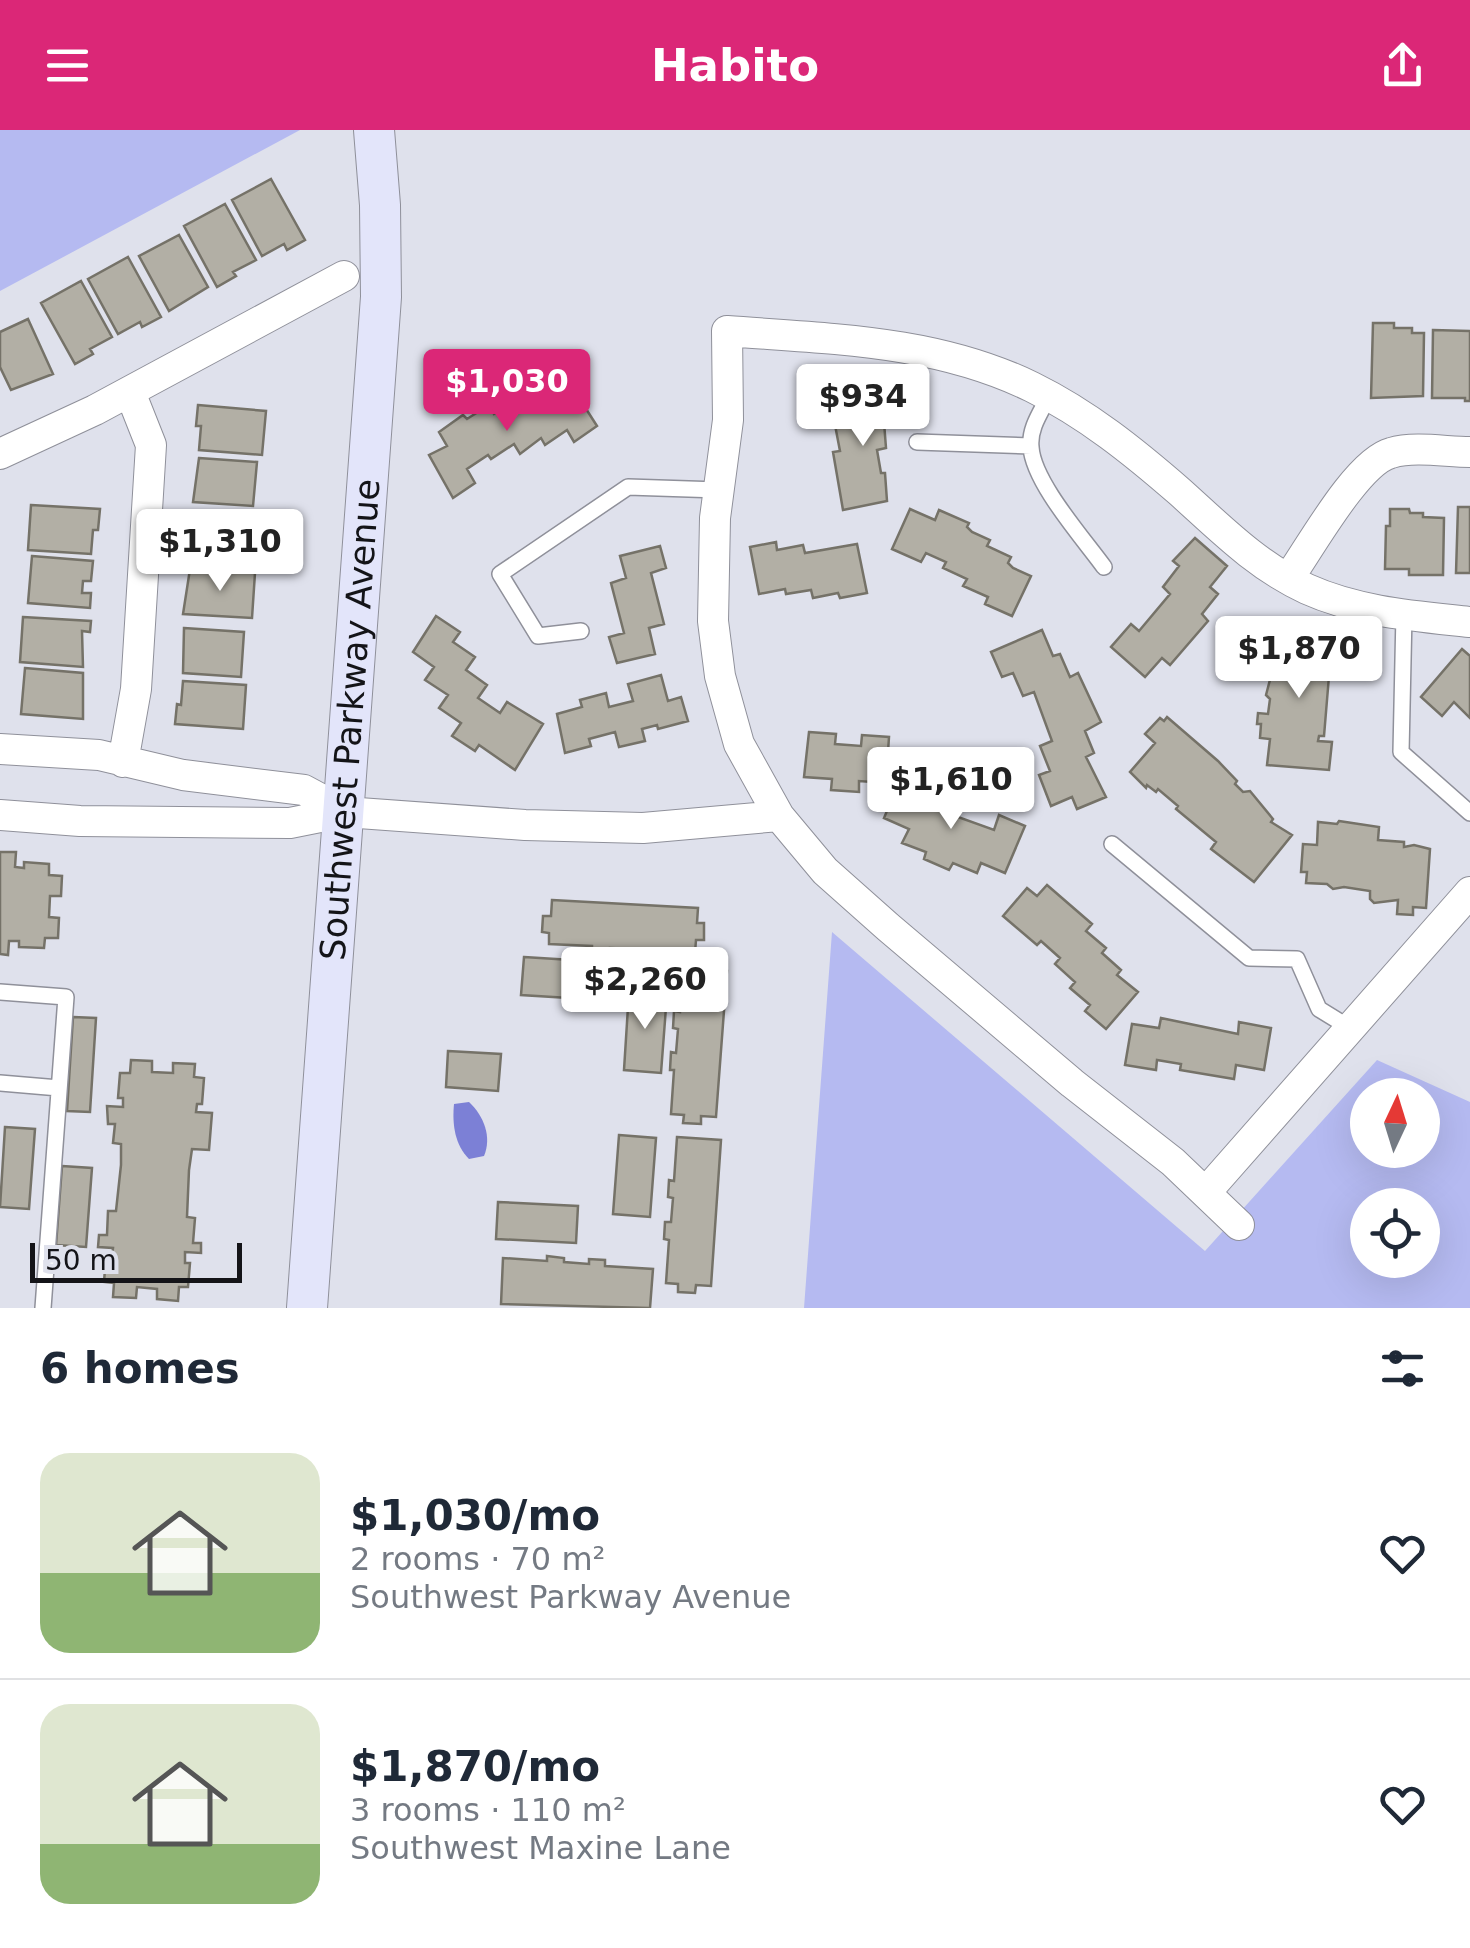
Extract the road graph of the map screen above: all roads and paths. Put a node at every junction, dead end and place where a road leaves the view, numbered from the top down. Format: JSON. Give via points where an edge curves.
{"nodes":[{"id":1,"x":374,"y":130,"type":"edge"},
{"id":2,"x":344,"y":276,"type":"dead end"},
{"id":3,"x":130,"y":392,"type":"junction"},
{"id":4,"x":1049,"y":396,"type":"junction"},
{"id":5,"x":917,"y":442,"type":"dead end"},
{"id":6,"x":1030,"y":446,"type":"junction"},
{"id":7,"x":1470,"y":452,"type":"edge"},
{"id":8,"x":0,"y":454,"type":"edge"},
{"id":9,"x":719,"y":490,"type":"junction"},
{"id":10,"x":1104,"y":567,"type":"dead end"},
{"id":11,"x":1288,"y":579,"type":"junction"},
{"id":12,"x":1404,"y":614,"type":"junction"},
{"id":13,"x":1470,"y":622,"type":"edge"},
{"id":14,"x":581,"y":631,"type":"dead end"},
{"id":15,"x":0,"y":748,"type":"edge"},
{"id":16,"x":123,"y":762,"type":"junction"},
{"id":17,"x":344,"y":812,"type":"junction"},
{"id":18,"x":1470,"y":813,"type":"edge"},
{"id":19,"x":0,"y":815,"type":"edge"},
{"id":20,"x":778,"y":816,"type":"junction"},
{"id":21,"x":1112,"y":844,"type":"dead end"},
{"id":22,"x":1470,"y":892,"type":"edge"},
{"id":23,"x":0,"y":992,"type":"edge"},
{"id":24,"x":1350,"y":1028,"type":"junction"},
{"id":25,"x":0,"y":1083,"type":"edge"},
{"id":26,"x":59,"y":1088,"type":"junction"},
{"id":27,"x":1206,"y":1192,"type":"junction"},
{"id":28,"x":1238,"y":1225,"type":"dead end"},
{"id":29,"x":43,"y":1308,"type":"edge"},
{"id":30,"x":308,"y":1308,"type":"edge"}],
"edges":[{"from":1,"to":17,"type":"street","name":"Southwest Parkway Avenue","via":[[381,296]]},
{"from":2,"to":3,"type":"street"},
{"from":3,"to":8,"type":"street"},
{"from":3,"to":16,"type":"street","via":[[150,445],[136,688]]},
{"from":4,"to":6,"type":"lane"},
{"from":4,"to":9,"type":"street","via":[[941,354],[727,331],[728,420]]},
{"from":4,"to":11,"type":"street","via":[[1119,440],[1241,548]]},
{"from":5,"to":6,"type":"lane"},
{"from":6,"to":10,"type":"lane","via":[[1041,476]]},
{"from":7,"to":11,"type":"street","via":[[1398,451],[1378,458]]},
{"from":9,"to":14,"type":"lane","via":[[628,487],[500,574],[538,636]]},
{"from":9,"to":20,"type":"street","via":[[712,588],[720,676],[740,744]]},
{"from":11,"to":12,"type":"street","via":[[1334,599]]},
{"from":12,"to":13,"type":"street"},
{"from":12,"to":18,"type":"lane","via":[[1400,752]]},
{"from":15,"to":16,"type":"street"},
{"from":16,"to":17,"type":"street","via":[[304,790]]},
{"from":17,"to":19,"type":"street","via":[[290,823]]},
{"from":17,"to":20,"type":"street","via":[[643,828]]},
{"from":17,"to":30,"type":"street","name":"Southwest Parkway Avenue"},
{"from":20,"to":27,"type":"street","via":[[825,871],[888,927]]},
{"from":21,"to":24,"type":"lane","via":[[1249,958],[1297,959],[1319,1009]]},
{"from":22,"to":24,"type":"street"},
{"from":23,"to":26,"type":"lane","via":[[66,997]]},
{"from":24,"to":27,"type":"street"},
{"from":25,"to":26,"type":"lane"},
{"from":26,"to":29,"type":"lane"},
{"from":27,"to":28,"type":"street"}]}
